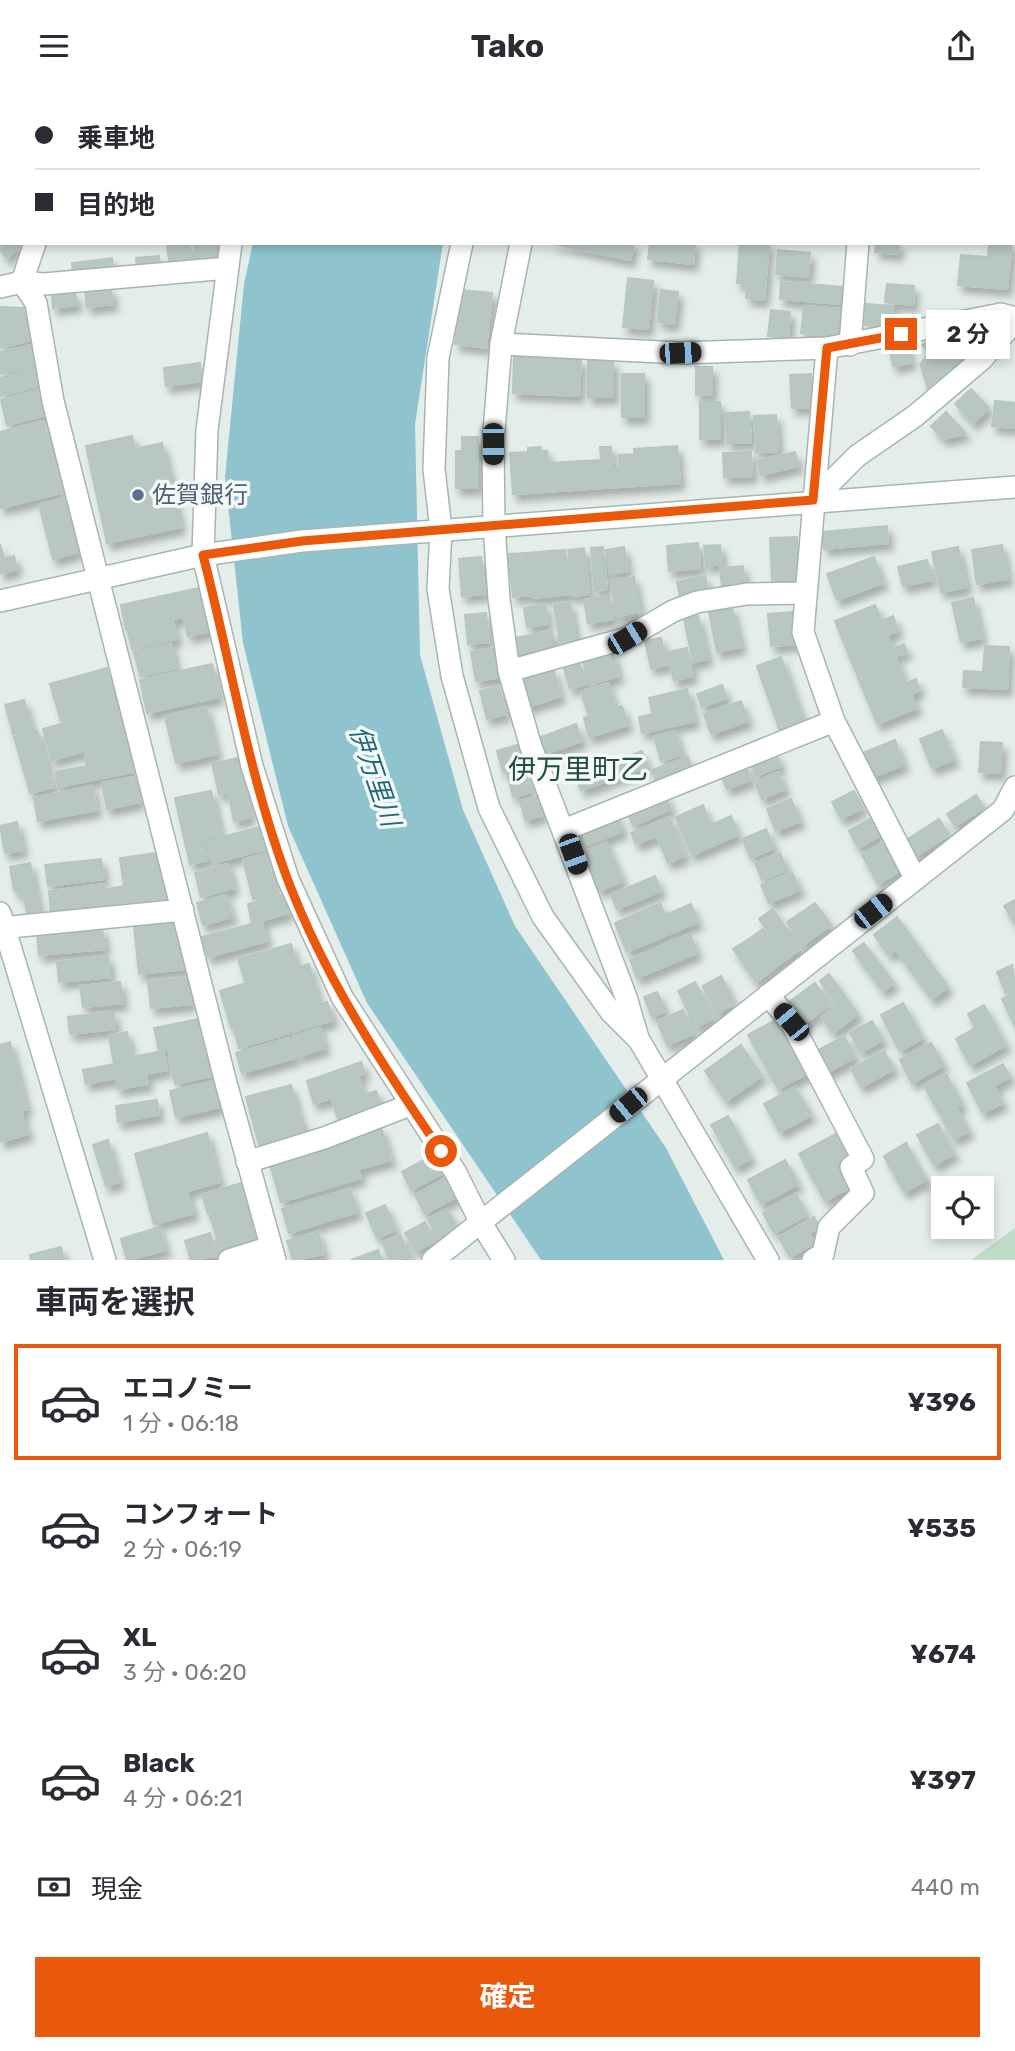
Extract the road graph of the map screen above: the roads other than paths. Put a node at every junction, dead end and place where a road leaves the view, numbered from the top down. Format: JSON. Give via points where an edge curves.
{"nodes":[{"id":1,"x":34,"y":245,"type":"edge"},
{"id":2,"x":231,"y":245,"type":"edge"},
{"id":3,"x":461,"y":245,"type":"edge"},
{"id":4,"x":521,"y":245,"type":"edge"},
{"id":5,"x":858,"y":245,"type":"edge"},
{"id":6,"x":228,"y":268,"type":"junction"},
{"id":7,"x":22,"y":282,"type":"junction"},
{"id":8,"x":0,"y":287,"type":"edge"},
{"id":9,"x":1015,"y":320,"type":"edge"},
{"id":10,"x":501,"y":344,"type":"junction"},
{"id":11,"x":850,"y":345,"type":"junction"},
{"id":12,"x":827,"y":348,"type":"junction"},
{"id":13,"x":1015,"y":487,"type":"edge"},
{"id":14,"x":813,"y":500,"type":"junction"},
{"id":15,"x":494,"y":525,"type":"junction"},
{"id":16,"x":441,"y":530,"type":"junction"},
{"id":17,"x":203,"y":555,"type":"junction"},
{"id":18,"x":97,"y":578,"type":"junction"},
{"id":19,"x":806,"y":593,"type":"junction"},
{"id":20,"x":0,"y":601,"type":"edge"},
{"id":21,"x":509,"y":671,"type":"junction"},
{"id":22,"x":834,"y":721,"type":"junction"},
{"id":23,"x":1015,"y":787,"type":"edge"},
{"id":24,"x":1009,"y":809,"type":"edge"},
{"id":25,"x":564,"y":830,"type":"junction"},
{"id":26,"x":915,"y":878,"type":"junction"},
{"id":27,"x":183,"y":910,"type":"junction"},
{"id":28,"x":1,"y":923,"type":"edge"},
{"id":29,"x":768,"y":995,"type":"junction"},
{"id":30,"x":639,"y":1039,"type":"junction"},
{"id":31,"x":655,"y":1084,"type":"junction"},
{"id":32,"x":410,"y":1105,"type":"junction"},
{"id":33,"x":247,"y":1162,"type":"junction"},
{"id":34,"x":483,"y":1221,"type":"junction"},
{"id":35,"x":273,"y":1254,"type":"edge"},
{"id":36,"x":105,"y":1260,"type":"edge"},
{"id":37,"x":229,"y":1260,"type":"edge"},
{"id":38,"x":433,"y":1260,"type":"edge"},
{"id":39,"x":504,"y":1260,"type":"edge"},
{"id":40,"x":768,"y":1260,"type":"edge"},
{"id":41,"x":813,"y":1260,"type":"edge"}],
"edges":[{"from":1,"to":7,"type":"street"},
{"from":2,"to":6,"type":"street"},
{"from":3,"to":16,"type":"street","via":[[438,358],[433,469]]},
{"from":4,"to":10,"type":"street"},
{"from":5,"to":11,"type":"street"},
{"from":6,"to":7,"type":"street"},
{"from":6,"to":17,"type":"street","via":[[207,430]]},
{"from":7,"to":8,"type":"street"},
{"from":7,"to":18,"type":"street","via":[[36,303],[53,401]]},
{"from":9,"to":11,"type":"street","via":[[1001,314]]},
{"from":9,"to":14,"type":"street","via":[[982,359],[915,417],[857,456]]},
{"from":10,"to":12,"type":"street","via":[[680,353]]},
{"from":10,"to":15,"type":"street","via":[[493,444]]},
{"from":11,"to":12,"type":"street"},
{"from":12,"to":14,"type":"street"},
{"from":13,"to":14,"type":"street"},
{"from":14,"to":15,"type":"street"},
{"from":14,"to":19,"type":"street"},
{"from":15,"to":16,"type":"street"},
{"from":15,"to":21,"type":"street"},
{"from":16,"to":17,"type":"street","via":[[302,541]]},
{"from":16,"to":30,"type":"street","via":[[438,589],[453,676],[489,808],[543,916],[611,1012]]},
{"from":17,"to":18,"type":"street"},
{"from":17,"to":32,"type":"street","via":[[252,766],[288,879],[342,997]]},
{"from":18,"to":20,"type":"street"},
{"from":18,"to":27,"type":"street"},
{"from":19,"to":21,"type":"street","via":[[747,594],[697,602],[627,638]]},
{"from":19,"to":22,"type":"street","via":[[803,632]]},
{"from":21,"to":25,"type":"street","via":[[531,747]]},
{"from":22,"to":25,"type":"street"},
{"from":22,"to":26,"type":"street"},
{"from":23,"to":24,"type":"street"},
{"from":24,"to":26,"type":"street"},
{"from":25,"to":30,"type":"street"},
{"from":26,"to":29,"type":"street"},
{"from":27,"to":28,"type":"street"},
{"from":27,"to":33,"type":"street"},
{"from":28,"to":36,"type":"street"},
{"from":29,"to":31,"type":"street"},
{"from":29,"to":41,"type":"street","via":[[791,1022],[863,1159],[851,1167],[863,1193],[830,1227],[823,1254]]},
{"from":30,"to":31,"type":"street"},
{"from":31,"to":34,"type":"street"},
{"from":31,"to":40,"type":"street"},
{"from":32,"to":33,"type":"street"},
{"from":32,"to":34,"type":"street"},
{"from":33,"to":35,"type":"street"},
{"from":34,"to":38,"type":"street"},
{"from":34,"to":39,"type":"street"},
{"from":35,"to":37,"type":"street"}]}
